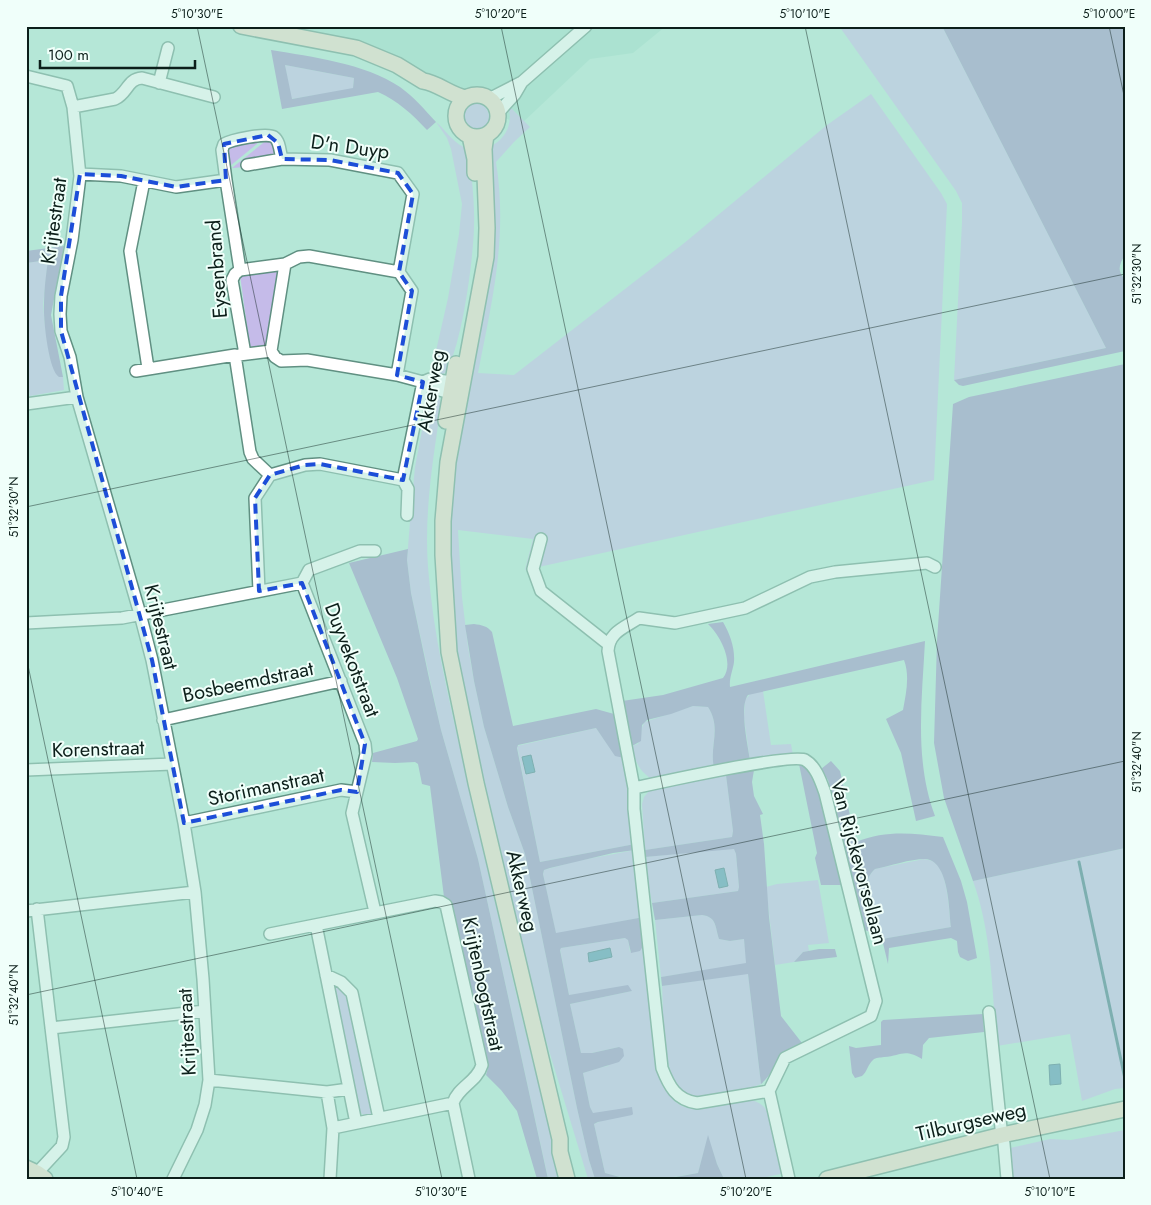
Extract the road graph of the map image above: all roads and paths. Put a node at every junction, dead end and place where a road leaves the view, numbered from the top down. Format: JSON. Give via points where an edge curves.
{"nodes":[{"id":1,"x":241,"y":26,"type":"edge"},
{"id":2,"x":586,"y":26,"type":"edge"},
{"id":3,"x":168,"y":48,"type":"dead end"},
{"id":4,"x":26,"y":76,"type":"edge"},
{"id":5,"x":423,"y":81,"type":"junction"},
{"id":6,"x":160,"y":82,"type":"junction"},
{"id":7,"x":522,"y":82,"type":"junction"},
{"id":8,"x":214,"y":97,"type":"dead end"},
{"id":9,"x":466,"y":98,"type":"junction"},
{"id":10,"x":489,"y":98,"type":"junction"},
{"id":11,"x":74,"y":107,"type":"junction"},
{"id":12,"x":456,"y":111,"type":"junction"},
{"id":13,"x":498,"y":113,"type":"junction"},
{"id":14,"x":486,"y":135,"type":"junction"},
{"id":15,"x":470,"y":136,"type":"junction"},
{"id":16,"x":282,"y":159,"type":"junction"},
{"id":17,"x":247,"y":165,"type":"dead end"},
{"id":18,"x":80,"y":174,"type":"junction"},
{"id":19,"x":226,"y":180,"type":"junction"},
{"id":20,"x":144,"y":181,"type":"junction"},
{"id":21,"x":285,"y":264,"type":"junction"},
{"id":22,"x":240,"y":270,"type":"junction"},
{"id":23,"x":399,"y":272,"type":"junction"},
{"id":24,"x":271,"y":351,"type":"junction"},
{"id":25,"x":240,"y":355,"type":"junction"},
{"id":26,"x":397,"y":375,"type":"junction"},
{"id":27,"x":423,"y":382,"type":"junction"},
{"id":28,"x":452,"y":388,"type":"junction"},
{"id":29,"x":77,"y":397,"type":"junction"},
{"id":30,"x":26,"y":404,"type":"edge"},
{"id":31,"x":270,"y":475,"type":"junction"},
{"id":32,"x":404,"y":480,"type":"junction"},
{"id":33,"x":407,"y":515,"type":"dead end"},
{"id":34,"x":541,"y":539,"type":"dead end"},
{"id":35,"x":375,"y":551,"type":"dead end"},
{"id":36,"x":935,"y":567,"type":"dead end"},
{"id":37,"x":302,"y":583,"type":"junction"},
{"id":38,"x":259,"y":592,"type":"junction"},
{"id":39,"x":140,"y":614,"type":"junction"},
{"id":40,"x":26,"y":623,"type":"edge"},
{"id":41,"x":608,"y":644,"type":"junction"},
{"id":42,"x":341,"y":681,"type":"junction"},
{"id":43,"x":163,"y":720,"type":"junction"},
{"id":44,"x":172,"y":764,"type":"junction"},
{"id":45,"x":26,"y":770,"type":"edge"},
{"id":46,"x":634,"y":788,"type":"junction"},
{"id":47,"x":357,"y":792,"type":"junction"},
{"id":48,"x":184,"y":823,"type":"junction"},
{"id":49,"x":195,"y":892,"type":"junction"},
{"id":50,"x":32,"y":910,"type":"edge"},
{"id":51,"x":375,"y":912,"type":"junction"},
{"id":52,"x":316,"y":925,"type":"junction"},
{"id":53,"x":270,"y":934,"type":"dead end"},
{"id":54,"x":326,"y":975,"type":"junction"},
{"id":55,"x":205,"y":1011,"type":"junction"},
{"id":56,"x":989,"y":1012,"type":"dead end"},
{"id":57,"x":51,"y":1028,"type":"junction"},
{"id":58,"x":209,"y":1080,"type":"junction"},
{"id":59,"x":349,"y":1089,"type":"junction"},
{"id":60,"x":327,"y":1092,"type":"junction"},
{"id":61,"x":769,"y":1092,"type":"junction"},
{"id":62,"x":453,"y":1103,"type":"junction"},
{"id":63,"x":1125,"y":1109,"type":"edge"},
{"id":64,"x":379,"y":1118,"type":"junction"},
{"id":65,"x":356,"y":1123,"type":"junction"},
{"id":66,"x":333,"y":1128,"type":"junction"},
{"id":67,"x":1002,"y":1135,"type":"junction"},
{"id":68,"x":560,"y":1139,"type":"junction"},
{"id":69,"x":36,"y":1173,"type":"edge"},
{"id":70,"x":173,"y":1179,"type":"edge"},
{"id":71,"x":330,"y":1179,"type":"edge"},
{"id":72,"x":469,"y":1179,"type":"edge"},
{"id":73,"x":567,"y":1179,"type":"edge"},
{"id":74,"x":574,"y":1179,"type":"edge"},
{"id":75,"x":789,"y":1179,"type":"edge"},
{"id":76,"x":827,"y":1179,"type":"edge"},
{"id":77,"x":1007,"y":1179,"type":"edge"}],
"edges":[{"from":1,"to":5,"type":"main road","via":[[356,48],[397,65]]},
{"from":2,"to":7,"type":"street"},
{"from":3,"to":6,"type":"street"},
{"from":4,"to":11,"type":"street","name":"Krijtestraat","via":[[67,86]]},
{"from":5,"to":9,"type":"main road"},
{"from":5,"to":12,"type":"main road"},
{"from":6,"to":8,"type":"street"},
{"from":6,"to":11,"type":"street","via":[[135,78],[122,96]]},
{"from":7,"to":10,"type":"street"},
{"from":7,"to":13,"type":"street"},
{"from":9,"to":10,"type":"main road","via":[[476,95]]},
{"from":9,"to":12,"type":"main road"},
{"from":10,"to":13,"type":"main road"},
{"from":11,"to":18,"type":"street","name":"Krijtestraat"},
{"from":12,"to":15,"type":"main road","via":[[457,124]]},
{"from":13,"to":14,"type":"main road","via":[[495,126]]},
{"from":14,"to":15,"type":"main road"},
{"from":14,"to":28,"type":"main road","name":"Akkerweg","via":[[486,257]]},
{"from":15,"to":28,"type":"main road","name":"Akkerweg","via":[[478,228]]},
{"from":16,"to":17,"type":"street","name":"D'n Duyp"},
{"from":16,"to":19,"type":"street","name":"D'n Duyp","via":[[274,137],[268,135],[229,141],[222,150]]},
{"from":16,"to":23,"type":"street","name":"D'n Duyp","via":[[330,160],[398,172],[413,194]]},
{"from":18,"to":20,"type":"street"},
{"from":18,"to":29,"type":"street","name":"Krijtestraat","via":[[60,314]]},
{"from":19,"to":20,"type":"street","via":[[176,187]]},
{"from":19,"to":22,"type":"street","name":"Eysenbrand"},
{"from":20,"to":25,"type":"street","via":[[130,251],[142,370]]},
{"from":21,"to":22,"type":"street"},
{"from":21,"to":23,"type":"street","via":[[309,256]]},
{"from":21,"to":24,"type":"street"},
{"from":22,"to":25,"type":"street","name":"Eysenbrand","via":[[232,280]]},
{"from":23,"to":26,"type":"street","via":[[412,291]]},
{"from":24,"to":25,"type":"street"},
{"from":24,"to":26,"type":"street","via":[[281,361],[307,360]]},
{"from":25,"to":31,"type":"street","name":"Eysenbrand","via":[[250,452]]},
{"from":26,"to":27,"type":"street"},
{"from":27,"to":28,"type":"street","via":[[429,387]]},
{"from":27,"to":32,"type":"street"},
{"from":28,"to":68,"type":"main road","name":"Akkerweg","via":[[443,521],[450,652],[476,783]]},
{"from":29,"to":30,"type":"street"},
{"from":29,"to":39,"type":"street","name":"Krijtestraat"},
{"from":31,"to":32,"type":"street","via":[[320,464]]},
{"from":31,"to":38,"type":"street","via":[[255,498]]},
{"from":32,"to":33,"type":"street","via":[[408,489]]},
{"from":34,"to":41,"type":"street","via":[[533,568],[541,591]]},
{"from":35,"to":37,"type":"street","via":[[360,551],[308,570]]},
{"from":36,"to":41,"type":"street","via":[[927,563],[878,566],[810,577],[745,608],[675,623],[639,618],[611,636]]},
{"from":37,"to":38,"type":"street"},
{"from":37,"to":42,"type":"street","name":"Duyvekotstraat"},
{"from":38,"to":39,"type":"street"},
{"from":39,"to":40,"type":"street","via":[[122,618]]},
{"from":39,"to":43,"type":"street","name":"Krijtestraat"},
{"from":41,"to":46,"type":"street"},
{"from":42,"to":43,"type":"street","name":"Bosbeemdstraat"},
{"from":42,"to":47,"type":"street","name":"Duyvekotstraat","via":[[365,744],[366,754]]},
{"from":43,"to":44,"type":"street","name":"Krijtestraat"},
{"from":44,"to":45,"type":"street","name":"Korenstraat"},
{"from":44,"to":48,"type":"street","name":"Krijtestraat"},
{"from":46,"to":61,"type":"street","via":[[662,1068],[668,1084],[677,1095],[697,1103]]},
{"from":46,"to":61,"type":"street","name":"Van Rijckevorsellaan","via":[[794,759],[805,760],[820,780],[876,1002],[871,1016],[785,1058]]},
{"from":47,"to":48,"type":"street","name":"Storimanstraat","via":[[341,790]]},
{"from":47,"to":51,"type":"street","name":"Duyvekotstraat","via":[[352,814]]},
{"from":48,"to":49,"type":"street","name":"Krijtestraat"},
{"from":49,"to":50,"type":"street"},
{"from":49,"to":55,"type":"street","name":"Krijtestraat"},
{"from":50,"to":57,"type":"street"},
{"from":51,"to":52,"type":"street","name":"Krijtenbogtstraat"},
{"from":51,"to":62,"type":"street","name":"Krijtenbogtstraat","via":[[435,901],[446,906],[482,1065],[480,1073],[455,1097]]},
{"from":52,"to":53,"type":"street","name":"Krijtenbogtstraat"},
{"from":52,"to":54,"type":"street"},
{"from":54,"to":59,"type":"street"},
{"from":54,"to":64,"type":"street","via":[[341,982],[352,993]]},
{"from":55,"to":57,"type":"street"},
{"from":55,"to":58,"type":"street","name":"Krijtestraat"},
{"from":56,"to":67,"type":"street"},
{"from":57,"to":69,"type":"street","via":[[64,1137],[62,1146]]},
{"from":58,"to":60,"type":"street"},
{"from":58,"to":70,"type":"street","name":"Krijtestraat","via":[[197,1130]]},
{"from":59,"to":60,"type":"street"},
{"from":59,"to":65,"type":"street"},
{"from":60,"to":66,"type":"street"},
{"from":61,"to":75,"type":"street"},
{"from":62,"to":64,"type":"street"},
{"from":62,"to":72,"type":"street"},
{"from":63,"to":67,"type":"main road","name":"Tilburgseweg"},
{"from":64,"to":65,"type":"street"},
{"from":65,"to":66,"type":"street"},
{"from":66,"to":71,"type":"street"},
{"from":67,"to":76,"type":"main road","name":"Tilburgseweg"},
{"from":67,"to":77,"type":"street"},
{"from":68,"to":73,"type":"main road","name":"Akkerweg"},
{"from":68,"to":74,"type":"main road","name":"Akkerweg"}]}
